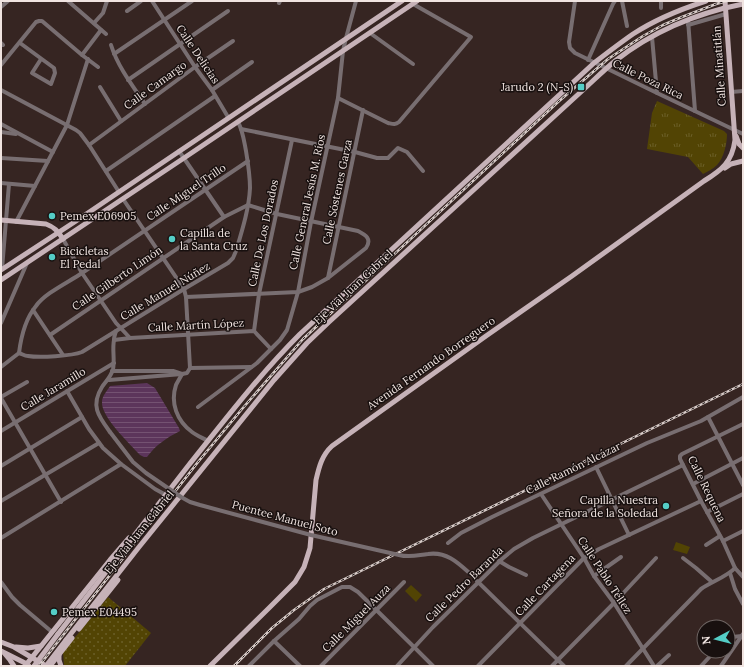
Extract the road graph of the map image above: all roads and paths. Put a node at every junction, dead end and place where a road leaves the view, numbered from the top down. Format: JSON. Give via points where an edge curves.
{"nodes":[{"id":1,"x":7,"y":1,"type":"edge"},
{"id":2,"x":68,"y":1,"type":"edge"},
{"id":3,"x":107,"y":1,"type":"edge"},
{"id":4,"x":141,"y":1,"type":"edge"},
{"id":5,"x":152,"y":1,"type":"edge"},
{"id":6,"x":192,"y":1,"type":"edge"},
{"id":7,"x":356,"y":1,"type":"edge"},
{"id":8,"x":402,"y":1,"type":"edge"},
{"id":9,"x":575,"y":1,"type":"edge"},
{"id":10,"x":615,"y":1,"type":"edge"},
{"id":11,"x":622,"y":1,"type":"edge"},
{"id":12,"x":661,"y":1,"type":"edge"},
{"id":13,"x":687,"y":1,"type":"edge"},
{"id":14,"x":706,"y":1,"type":"edge"},
{"id":15,"x":725,"y":1,"type":"edge"},
{"id":16,"x":415,"y":3,"type":"edge"},
{"id":17,"x":742,"y":4,"type":"edge"},
{"id":18,"x":1,"y":7,"type":"edge"},
{"id":19,"x":688,"y":7,"type":"junction"},
{"id":20,"x":661,"y":8,"type":"dead end"},
{"id":21,"x":127,"y":11,"type":"dead end"},
{"id":22,"x":228,"y":11,"type":"dead end"},
{"id":23,"x":725,"y":11,"type":"junction"},
{"id":24,"x":164,"y":20,"type":"junction"},
{"id":25,"x":688,"y":22,"type":"junction"},
{"id":26,"x":94,"y":24,"type":"junction"},
{"id":27,"x":627,"y":26,"type":"dead end"},
{"id":28,"x":101,"y":30,"type":"junction"},
{"id":29,"x":370,"y":33,"type":"junction"},
{"id":30,"x":106,"y":34,"type":"dead end"},
{"id":31,"x":652,"y":37,"type":"junction"},
{"id":32,"x":346,"y":38,"type":"junction"},
{"id":33,"x":233,"y":41,"type":"dead end"},
{"id":34,"x":20,"y":42,"type":"junction"},
{"id":35,"x":180,"y":43,"type":"junction"},
{"id":36,"x":111,"y":45,"type":"dead end"},
{"id":37,"x":344,"y":51,"type":"junction"},
{"id":38,"x":114,"y":54,"type":"junction"},
{"id":39,"x":82,"y":55,"type":"junction"},
{"id":40,"x":41,"y":59,"type":"junction"},
{"id":41,"x":88,"y":59,"type":"junction"},
{"id":42,"x":588,"y":60,"type":"junction"},
{"id":43,"x":252,"y":62,"type":"dead end"},
{"id":44,"x":594,"y":63,"type":"junction"},
{"id":45,"x":413,"y":64,"type":"dead end"},
{"id":46,"x":1,"y":65,"type":"edge"},
{"id":47,"x":98,"y":67,"type":"dead end"},
{"id":48,"x":195,"y":67,"type":"junction"},
{"id":49,"x":606,"y":68,"type":"junction"},
{"id":50,"x":128,"y":80,"type":"junction"},
{"id":51,"x":100,"y":88,"type":"dead end"},
{"id":52,"x":1,"y":90,"type":"edge"},
{"id":53,"x":212,"y":90,"type":"junction"},
{"id":54,"x":743,"y":91,"type":"edge"},
{"id":55,"x":731,"y":92,"type":"junction"},
{"id":56,"x":657,"y":93,"type":"junction"},
{"id":57,"x":215,"y":96,"type":"junction"},
{"id":58,"x":338,"y":98,"type":"junction"},
{"id":59,"x":144,"y":104,"type":"junction"},
{"id":60,"x":363,"y":110,"type":"junction"},
{"id":61,"x":695,"y":111,"type":"junction"},
{"id":62,"x":228,"y":118,"type":"junction"},
{"id":63,"x":121,"y":121,"type":"junction"},
{"id":64,"x":238,"y":122,"type":"junction"},
{"id":65,"x":1,"y":124,"type":"edge"},
{"id":66,"x":67,"y":125,"type":"junction"},
{"id":67,"x":241,"y":129,"type":"junction"},
{"id":68,"x":734,"y":129,"type":"junction"},
{"id":69,"x":1,"y":132,"type":"edge"},
{"id":70,"x":20,"y":134,"type":"junction"},
{"id":71,"x":743,"y":134,"type":"edge"},
{"id":72,"x":292,"y":140,"type":"junction"},
{"id":73,"x":89,"y":145,"type":"junction"},
{"id":74,"x":328,"y":147,"type":"junction"},
{"id":75,"x":743,"y":148,"type":"edge"},
{"id":76,"x":180,"y":151,"type":"junction"},
{"id":77,"x":53,"y":152,"type":"junction"},
{"id":78,"x":355,"y":152,"type":"junction"},
{"id":79,"x":1,"y":158,"type":"edge"},
{"id":80,"x":184,"y":158,"type":"junction"},
{"id":81,"x":743,"y":160,"type":"edge"},
{"id":82,"x":48,"y":161,"type":"junction"},
{"id":83,"x":248,"y":161,"type":"junction"},
{"id":84,"x":106,"y":170,"type":"junction"},
{"id":85,"x":423,"y":171,"type":"dead end"},
{"id":86,"x":719,"y":172,"type":"junction"},
{"id":87,"x":1,"y":183,"type":"edge"},
{"id":88,"x":9,"y":184,"type":"junction"},
{"id":89,"x":35,"y":186,"type":"junction"},
{"id":90,"x":206,"y":189,"type":"junction"},
{"id":91,"x":119,"y":192,"type":"junction"},
{"id":92,"x":123,"y":199,"type":"junction"},
{"id":93,"x":248,"y":205,"type":"junction"},
{"id":94,"x":277,"y":214,"type":"junction"},
{"id":95,"x":224,"y":217,"type":"junction"},
{"id":96,"x":3,"y":220,"type":"edge"},
{"id":97,"x":16,"y":222,"type":"junction"},
{"id":98,"x":311,"y":222,"type":"junction"},
{"id":99,"x":339,"y":227,"type":"junction"},
{"id":100,"x":145,"y":231,"type":"junction"},
{"id":101,"x":58,"y":232,"type":"junction"},
{"id":102,"x":63,"y":239,"type":"junction"},
{"id":103,"x":163,"y":258,"type":"junction"},
{"id":104,"x":28,"y":261,"type":"junction"},
{"id":105,"x":2,"y":269,"type":"edge"},
{"id":106,"x":82,"y":273,"type":"junction"},
{"id":107,"x":328,"y":278,"type":"junction"},
{"id":108,"x":1,"y":280,"type":"edge"},
{"id":109,"x":184,"y":289,"type":"junction"},
{"id":110,"x":298,"y":292,"type":"junction"},
{"id":111,"x":259,"y":294,"type":"junction"},
{"id":112,"x":186,"y":297,"type":"junction"},
{"id":113,"x":100,"y":301,"type":"junction"},
{"id":114,"x":33,"y":310,"type":"junction"},
{"id":115,"x":1,"y":323,"type":"edge"},
{"id":116,"x":118,"y":330,"type":"junction"},
{"id":117,"x":254,"y":331,"type":"junction"},
{"id":118,"x":50,"y":335,"type":"junction"},
{"id":119,"x":188,"y":335,"type":"junction"},
{"id":120,"x":130,"y":338,"type":"junction"},
{"id":121,"x":114,"y":340,"type":"junction"},
{"id":122,"x":271,"y":349,"type":"junction"},
{"id":123,"x":19,"y":352,"type":"junction"},
{"id":124,"x":63,"y":355,"type":"junction"},
{"id":125,"x":114,"y":363,"type":"junction"},
{"id":126,"x":252,"y":366,"type":"junction"},
{"id":127,"x":1,"y":367,"type":"edge"},
{"id":128,"x":190,"y":368,"type":"junction"},
{"id":129,"x":112,"y":371,"type":"junction"},
{"id":130,"x":182,"y":374,"type":"junction"},
{"id":131,"x":109,"y":380,"type":"junction"},
{"id":132,"x":27,"y":382,"type":"dead end"},
{"id":133,"x":67,"y":391,"type":"junction"},
{"id":134,"x":1,"y":397,"type":"edge"},
{"id":135,"x":743,"y":398,"type":"edge"},
{"id":136,"x":198,"y":408,"type":"dead end"},
{"id":137,"x":82,"y":417,"type":"junction"},
{"id":138,"x":708,"y":417,"type":"junction"},
{"id":139,"x":15,"y":422,"type":"junction"},
{"id":140,"x":743,"y":424,"type":"edge"},
{"id":141,"x":1,"y":432,"type":"edge"},
{"id":142,"x":718,"y":436,"type":"junction"},
{"id":143,"x":208,"y":441,"type":"junction"},
{"id":144,"x":99,"y":443,"type":"junction"},
{"id":145,"x":30,"y":448,"type":"junction"},
{"id":146,"x":743,"y":458,"type":"edge"},
{"id":147,"x":121,"y":464,"type":"junction"},
{"id":148,"x":732,"y":464,"type":"junction"},
{"id":149,"x":682,"y":465,"type":"junction"},
{"id":150,"x":1,"y":466,"type":"edge"},
{"id":151,"x":596,"y":467,"type":"junction"},
{"id":152,"x":46,"y":474,"type":"junction"},
{"id":153,"x":693,"y":484,"type":"junction"},
{"id":154,"x":743,"y":485,"type":"edge"},
{"id":155,"x":541,"y":494,"type":"junction"},
{"id":156,"x":743,"y":494,"type":"edge"},
{"id":157,"x":166,"y":495,"type":"junction"},
{"id":158,"x":612,"y":500,"type":"junction"},
{"id":159,"x":1,"y":501,"type":"edge"},
{"id":160,"x":701,"y":501,"type":"junction"},
{"id":161,"x":61,"y":502,"type":"junction"},
{"id":162,"x":707,"y":512,"type":"junction"},
{"id":163,"x":561,"y":524,"type":"junction"},
{"id":164,"x":140,"y":528,"type":"junction"},
{"id":165,"x":743,"y":531,"type":"edge"},
{"id":166,"x":629,"y":535,"type":"junction"},
{"id":167,"x":720,"y":536,"type":"junction"},
{"id":168,"x":1,"y":538,"type":"edge"},
{"id":169,"x":723,"y":541,"type":"junction"},
{"id":170,"x":448,"y":543,"type":"dead end"},
{"id":171,"x":706,"y":545,"type":"dead end"},
{"id":172,"x":139,"y":547,"type":"junction"},
{"id":173,"x":621,"y":557,"type":"dead end"},
{"id":174,"x":584,"y":558,"type":"junction"},
{"id":175,"x":656,"y":558,"type":"dead end"},
{"id":176,"x":683,"y":558,"type":"dead end"},
{"id":177,"x":499,"y":561,"type":"junction"},
{"id":178,"x":735,"y":568,"type":"junction"},
{"id":179,"x":730,"y":573,"type":"junction"},
{"id":180,"x":526,"y":575,"type":"dead end"},
{"id":181,"x":594,"y":576,"type":"junction"},
{"id":182,"x":743,"y":577,"type":"edge"},
{"id":183,"x":1,"y":582,"type":"edge"},
{"id":184,"x":404,"y":582,"type":"dead end"},
{"id":185,"x":479,"y":582,"type":"junction"},
{"id":186,"x":712,"y":582,"type":"junction"},
{"id":187,"x":614,"y":603,"type":"junction"},
{"id":188,"x":743,"y":604,"type":"edge"},
{"id":189,"x":376,"y":610,"type":"junction"},
{"id":190,"x":520,"y":623,"type":"junction"},
{"id":191,"x":52,"y":632,"type":"junction"},
{"id":192,"x":742,"y":635,"type":"edge"},
{"id":193,"x":274,"y":641,"type":"junction"},
{"id":194,"x":1,"y":642,"type":"edge"},
{"id":195,"x":14,"y":647,"type":"junction"},
{"id":196,"x":40,"y":647,"type":"junction"},
{"id":197,"x":414,"y":647,"type":"junction"},
{"id":198,"x":643,"y":648,"type":"junction"},
{"id":199,"x":2,"y":651,"type":"edge"},
{"id":200,"x":60,"y":653,"type":"junction"},
{"id":201,"x":669,"y":655,"type":"dead end"},
{"id":202,"x":32,"y":657,"type":"junction"},
{"id":203,"x":558,"y":660,"type":"junction"},
{"id":204,"x":54,"y":661,"type":"junction"},
{"id":205,"x":27,"y":665,"type":"edge"},
{"id":206,"x":14,"y":666,"type":"edge"},
{"id":207,"x":34,"y":666,"type":"edge"},
{"id":208,"x":46,"y":666,"type":"edge"},
{"id":209,"x":50,"y":666,"type":"edge"},
{"id":210,"x":61,"y":666,"type":"edge"},
{"id":211,"x":210,"y":666,"type":"edge"},
{"id":212,"x":249,"y":666,"type":"edge"},
{"id":213,"x":300,"y":666,"type":"edge"},
{"id":214,"x":321,"y":666,"type":"edge"},
{"id":215,"x":397,"y":666,"type":"edge"},
{"id":216,"x":433,"y":666,"type":"edge"},
{"id":217,"x":478,"y":666,"type":"edge"},
{"id":218,"x":552,"y":666,"type":"edge"},
{"id":219,"x":564,"y":666,"type":"edge"},
{"id":220,"x":626,"y":666,"type":"edge"},
{"id":221,"x":655,"y":666,"type":"edge"},
{"id":222,"x":722,"y":666,"type":"edge"}],
"edges":[{"from":1,"to":18,"type":"street"},
{"from":2,"to":26,"type":"street"},
{"from":3,"to":26,"type":"street","via":[[103,13]]},
{"from":4,"to":21,"type":"street"},
{"from":5,"to":24,"type":"street","name":"Calle Delicias"},
{"from":6,"to":24,"type":"street"},
{"from":7,"to":32,"type":"street","name":"Calle General Jesús M. Ríos"},
{"from":8,"to":32,"type":"main road"},
{"from":9,"to":42,"type":"street","name":"Calle Poza Rica","via":[[569,45],[575,53]]},
{"from":10,"to":42,"type":"street"},
{"from":11,"to":27,"type":"street"},
{"from":12,"to":20,"type":"street"},
{"from":13,"to":19,"type":"street"},
{"from":14,"to":19,"type":"main road","name":"Eje Vial Juan Gabriel"},
{"from":15,"to":23,"type":"main road","name":"Calle Minatitlán"},
{"from":16,"to":29,"type":"main road"},
{"from":16,"to":60,"type":"street","via":[[471,37],[399,122],[388,123]]},
{"from":17,"to":23,"type":"main road","name":"Eje Vial Juan Gabriel"},
{"from":19,"to":44,"type":"main road","name":"Eje Vial Juan Gabriel","via":[[634,33]]},
{"from":22,"to":35,"type":"street"},
{"from":23,"to":25,"type":"main road","name":"Eje Vial Juan Gabriel"},
{"from":23,"to":55,"type":"main road","name":"Calle Minatitlán"},
{"from":24,"to":35,"type":"street","name":"Calle Delicias"},
{"from":24,"to":38,"type":"street"},
{"from":25,"to":31,"type":"main road","name":"Eje Vial Juan Gabriel"},
{"from":25,"to":61,"type":"street","name":"Calle Poza Rica"},
{"from":26,"to":28,"type":"street"},
{"from":28,"to":30,"type":"street"},
{"from":28,"to":39,"type":"street"},
{"from":29,"to":37,"type":"main road"},
{"from":29,"to":45,"type":"street"},
{"from":31,"to":49,"type":"main road","name":"Eje Vial Juan Gabriel"},
{"from":31,"to":56,"type":"street"},
{"from":32,"to":37,"type":"street","name":"Calle General Jesús M. Ríos"},
{"from":32,"to":62,"type":"main road"},
{"from":33,"to":48,"type":"street","name":"Calle Camargo"},
{"from":34,"to":39,"type":"street","via":[[36,22],[42,21]]},
{"from":34,"to":40,"type":"street"},
{"from":34,"to":46,"type":"street"},
{"from":35,"to":48,"type":"street","name":"Calle Delicias"},
{"from":35,"to":50,"type":"street"},
{"from":36,"to":38,"type":"street"},
{"from":37,"to":58,"type":"street","name":"Calle General Jesús M. Ríos"},
{"from":37,"to":64,"type":"main road"},
{"from":38,"to":50,"type":"street"},
{"from":39,"to":41,"type":"street"},
{"from":40,"to":40,"type":"street","via":[[55,69],[51,84],[32,73]]},
{"from":41,"to":47,"type":"street"},
{"from":41,"to":66,"type":"street"},
{"from":42,"to":44,"type":"street","name":"Calle Poza Rica"},
{"from":43,"to":53,"type":"street"},
{"from":44,"to":49,"type":"street","name":"Calle Poza Rica"},
{"from":44,"to":143,"type":"main road","name":"Eje Vial Juan Gabriel","via":[[300,334]]},
{"from":48,"to":53,"type":"street","name":"Calle Delicias"},
{"from":48,"to":59,"type":"street","name":"Calle Camargo"},
{"from":49,"to":56,"type":"street","name":"Calle Poza Rica"},
{"from":49,"to":172,"type":"main road","name":"Eje Vial Juan Gabriel","via":[[307,343]]},
{"from":50,"to":59,"type":"street"},
{"from":51,"to":63,"type":"street"},
{"from":52,"to":66,"type":"street"},
{"from":53,"to":57,"type":"street","name":"Calle Delicias"},
{"from":54,"to":55,"type":"street"},
{"from":55,"to":68,"type":"main road","name":"Calle Minatitlán"},
{"from":56,"to":61,"type":"street","name":"Calle Poza Rica"},
{"from":57,"to":62,"type":"street","name":"Calle Delicias"},
{"from":57,"to":84,"type":"street"},
{"from":58,"to":60,"type":"street"},
{"from":58,"to":74,"type":"street","name":"Calle General Jesús M. Ríos"},
{"from":59,"to":63,"type":"street","name":"Calle Camargo"},
{"from":60,"to":78,"type":"street","name":"Calle Sóstenes Garza"},
{"from":61,"to":68,"type":"street","name":"Calle Poza Rica"},
{"from":62,"to":76,"type":"main road"},
{"from":63,"to":73,"type":"street","name":"Calle Camargo"},
{"from":64,"to":67,"type":"street","name":"Calle Manuel Núñez"},
{"from":64,"to":80,"type":"main road"},
{"from":65,"to":70,"type":"street"},
{"from":66,"to":73,"type":"street","via":[[80,133]]},
{"from":66,"to":77,"type":"street"},
{"from":67,"to":72,"type":"street"},
{"from":67,"to":83,"type":"street","name":"Calle Manuel Núñez"},
{"from":68,"to":71,"type":"street","name":"Calle Poza Rica"},
{"from":68,"to":75,"type":"main road"},
{"from":68,"to":86,"type":"main road","name":"Avenida Fernando Borreguero","via":[[732,155]]},
{"from":69,"to":70,"type":"street"},
{"from":70,"to":77,"type":"street"},
{"from":72,"to":74,"type":"street"},
{"from":72,"to":94,"type":"street","name":"Calle De Los Dorados"},
{"from":73,"to":84,"type":"street"},
{"from":74,"to":78,"type":"street"},
{"from":74,"to":98,"type":"street","name":"Calle General Jesús M. Ríos"},
{"from":76,"to":80,"type":"street"},
{"from":76,"to":91,"type":"main road"},
{"from":77,"to":82,"type":"street"},
{"from":78,"to":85,"type":"street","via":[[383,159],[388,158],[398,148],[406,152]]},
{"from":78,"to":99,"type":"street","name":"Calle Sóstenes Garza"},
{"from":79,"to":82,"type":"street"},
{"from":80,"to":90,"type":"street"},
{"from":80,"to":92,"type":"main road"},
{"from":81,"to":86,"type":"main road"},
{"from":82,"to":89,"type":"street"},
{"from":83,"to":90,"type":"street","name":"Calle Miguel Trillo"},
{"from":83,"to":93,"type":"street","name":"Calle Manuel Núñez"},
{"from":84,"to":91,"type":"street"},
{"from":86,"to":211,"type":"main road","name":"Avenida Fernando Borreguero","via":[[333,444],[322,459],[318,470],[310,548],[301,572],[289,589]]},
{"from":87,"to":88,"type":"street"},
{"from":88,"to":89,"type":"street"},
{"from":88,"to":96,"type":"street"},
{"from":89,"to":97,"type":"street"},
{"from":90,"to":95,"type":"street"},
{"from":90,"to":100,"type":"street","name":"Calle Miguel Trillo"},
{"from":91,"to":101,"type":"main road"},
{"from":92,"to":100,"type":"street"},
{"from":92,"to":102,"type":"main road"},
{"from":93,"to":94,"type":"street"},
{"from":93,"to":95,"type":"street","name":"Calle Gilberto Limón"},
{"from":93,"to":109,"type":"street","name":"Calle Manuel Núñez","via":[[233,258]]},
{"from":94,"to":98,"type":"street"},
{"from":94,"to":111,"type":"street","name":"Calle De Los Dorados"},
{"from":95,"to":103,"type":"street","name":"Calle Gilberto Limón"},
{"from":96,"to":97,"type":"main road"},
{"from":96,"to":105,"type":"street"},
{"from":97,"to":101,"type":"main road","via":[[46,224]]},
{"from":98,"to":99,"type":"street"},
{"from":98,"to":110,"type":"street","name":"Calle General Jesús M. Ríos"},
{"from":99,"to":107,"type":"street","name":"Calle Sóstenes Garza"},
{"from":99,"to":107,"type":"street","via":[[362,233],[369,242],[366,248]]},
{"from":100,"to":103,"type":"street"},
{"from":100,"to":106,"type":"street","name":"Calle Miguel Trillo"},
{"from":101,"to":102,"type":"main road"},
{"from":101,"to":105,"type":"main road"},
{"from":102,"to":104,"type":"main road"},
{"from":102,"to":106,"type":"street"},
{"from":103,"to":109,"type":"street"},
{"from":103,"to":113,"type":"street","name":"Calle Gilberto Limón"},
{"from":104,"to":108,"type":"main road"},
{"from":104,"to":115,"type":"street"},
{"from":106,"to":113,"type":"street"},
{"from":106,"to":114,"type":"street","name":"Calle Miguel Trillo","via":[[48,295]]},
{"from":107,"to":110,"type":"street"},
{"from":109,"to":112,"type":"street"},
{"from":109,"to":116,"type":"street","name":"Calle Manuel Núñez"},
{"from":110,"to":111,"type":"street"},
{"from":110,"to":122,"type":"street","name":"Calle General Jesús M. Ríos","via":[[287,330]]},
{"from":111,"to":112,"type":"street"},
{"from":111,"to":117,"type":"street","name":"Calle De Los Dorados"},
{"from":112,"to":119,"type":"street"},
{"from":113,"to":116,"type":"street"},
{"from":113,"to":118,"type":"street","name":"Calle Gilberto Limón"},
{"from":114,"to":118,"type":"street"},
{"from":114,"to":123,"type":"street","name":"Calle Miguel Trillo","via":[[23,333]]},
{"from":116,"to":120,"type":"street"},
{"from":116,"to":121,"type":"street","name":"Puentee Manuel Soto"},
{"from":116,"to":124,"type":"street","name":"Calle Manuel Núñez","via":[[78,354]]},
{"from":117,"to":119,"type":"street","name":"Calle Martín López"},
{"from":117,"to":122,"type":"street","name":"Calle Martín López"},
{"from":118,"to":124,"type":"street"},
{"from":119,"to":120,"type":"street","name":"Calle Martín López"},
{"from":119,"to":128,"type":"street"},
{"from":120,"to":121,"type":"street","name":"Calle Martín López"},
{"from":121,"to":125,"type":"street","name":"Puentee Manuel Soto"},
{"from":122,"to":126,"type":"street","name":"Calle General Jesús M. Ríos"},
{"from":123,"to":124,"type":"street","name":"Calle Manuel Núñez","via":[[32,357]]},
{"from":123,"to":127,"type":"street"},
{"from":125,"to":129,"type":"street","name":"Puentee Manuel Soto"},
{"from":125,"to":133,"type":"street","name":"Calle Jaramillo"},
{"from":126,"to":128,"type":"street"},
{"from":126,"to":136,"type":"street","name":"Calle General Jesús M. Ríos"},
{"from":128,"to":130,"type":"street","via":[[187,373]]},
{"from":129,"to":130,"type":"street","via":[[173,371]]},
{"from":129,"to":131,"type":"street","name":"Puentee Manuel Soto"},
{"from":130,"to":131,"type":"street"},
{"from":130,"to":143,"type":"street","via":[[175,390],[175,410],[178,418],[190,431]]},
{"from":131,"to":185,"type":"street","name":"Puentee Manuel Soto","bridge":true,"via":[[98,394],[98,414],[133,462],[190,502],[311,536],[399,555],[446,556]]},
{"from":132,"to":134,"type":"street"},
{"from":133,"to":137,"type":"street"},
{"from":133,"to":139,"type":"street","name":"Calle Jaramillo"},
{"from":134,"to":139,"type":"street"},
{"from":135,"to":138,"type":"street","name":"Calle Ramón Alcázar"},
{"from":137,"to":144,"type":"street"},
{"from":137,"to":145,"type":"street"},
{"from":138,"to":142,"type":"street"},
{"from":138,"to":151,"type":"street","name":"Calle Ramón Alcázar"},
{"from":139,"to":141,"type":"street","name":"Calle Jaramillo"},
{"from":139,"to":145,"type":"street"},
{"from":140,"to":142,"type":"street"},
{"from":142,"to":148,"type":"street"},
{"from":142,"to":149,"type":"street","name":"Calle Requena","via":[[682,454]]},
{"from":143,"to":157,"type":"main road","name":"Eje Vial Juan Gabriel"},
{"from":144,"to":147,"type":"street"},
{"from":144,"to":152,"type":"street"},
{"from":145,"to":150,"type":"street"},
{"from":145,"to":152,"type":"street"},
{"from":146,"to":148,"type":"street"},
{"from":147,"to":157,"type":"street"},
{"from":147,"to":161,"type":"street"},
{"from":148,"to":153,"type":"street"},
{"from":148,"to":154,"type":"street"},
{"from":149,"to":153,"type":"street","name":"Calle Requena"},
{"from":149,"to":158,"type":"street","name":"Calle Pedro Baranda"},
{"from":151,"to":155,"type":"street","name":"Calle Ramón Alcázar"},
{"from":151,"to":158,"type":"street"},
{"from":152,"to":159,"type":"street"},
{"from":152,"to":161,"type":"street"},
{"from":153,"to":160,"type":"street","name":"Calle Requena"},
{"from":155,"to":163,"type":"street","name":"Calle Pablo Téllez"},
{"from":155,"to":170,"type":"street","name":"Calle Ramón Alcázar","via":[[461,533]]},
{"from":156,"to":162,"type":"street"},
{"from":157,"to":164,"type":"main road","name":"Eje Vial Juan Gabriel"},
{"from":158,"to":163,"type":"street","name":"Calle Pedro Baranda"},
{"from":158,"to":166,"type":"street"},
{"from":160,"to":162,"type":"street","name":"Calle Requena"},
{"from":160,"to":166,"type":"street","name":"Calle Cartagena"},
{"from":161,"to":168,"type":"street"},
{"from":162,"to":167,"type":"street","name":"Calle Requena"},
{"from":163,"to":174,"type":"street","name":"Calle Pablo Téllez"},
{"from":163,"to":177,"type":"street","name":"Calle Pedro Baranda","via":[[514,549]]},
{"from":164,"to":191,"type":"main road","via":[[125,542]]},
{"from":164,"to":207,"type":"main road","name":"Eje Vial Juan Gabriel","bridge":true},
{"from":165,"to":169,"type":"street"},
{"from":166,"to":174,"type":"street","name":"Calle Cartagena"},
{"from":167,"to":169,"type":"street","name":"Calle Requena"},
{"from":167,"to":171,"type":"street"},
{"from":169,"to":178,"type":"street","name":"Calle Requena"},
{"from":172,"to":200,"type":"main road","via":[[131,562]]},
{"from":172,"to":208,"type":"main road","name":"Eje Vial Juan Gabriel","bridge":true},
{"from":173,"to":181,"type":"street"},
{"from":174,"to":181,"type":"street","name":"Calle Pablo Téllez"},
{"from":174,"to":190,"type":"street","name":"Calle Cartagena"},
{"from":175,"to":187,"type":"street"},
{"from":176,"to":186,"type":"street"},
{"from":177,"to":180,"type":"street"},
{"from":177,"to":185,"type":"street","name":"Calle Pedro Baranda"},
{"from":178,"to":179,"type":"street"},
{"from":178,"to":182,"type":"street","name":"Calle Requena"},
{"from":179,"to":186,"type":"street"},
{"from":179,"to":188,"type":"street"},
{"from":181,"to":187,"type":"street","name":"Calle Pablo Téllez"},
{"from":183,"to":191,"type":"street","via":[[20,605]]},
{"from":184,"to":189,"type":"street","name":"Calle Miguel Auza"},
{"from":185,"to":190,"type":"street","name":"Puentee Manuel Soto"},
{"from":185,"to":197,"type":"street","name":"Calle Pedro Baranda"},
{"from":186,"to":198,"type":"street","via":[[698,592]]},
{"from":187,"to":198,"type":"street","name":"Calle Pablo Téllez"},
{"from":187,"to":203,"type":"street"},
{"from":189,"to":193,"type":"street","via":[[358,592],[350,587],[342,587],[314,603]]},
{"from":189,"to":197,"type":"street"},
{"from":189,"to":214,"type":"street","name":"Calle Miguel Auza"},
{"from":190,"to":203,"type":"street","name":"Puentee Manuel Soto"},
{"from":190,"to":217,"type":"street","name":"Calle Cartagena"},
{"from":191,"to":196,"type":"main road"},
{"from":192,"to":222,"type":"street"},
{"from":193,"to":212,"type":"street"},
{"from":193,"to":213,"type":"street"},
{"from":194,"to":195,"type":"main road"},
{"from":195,"to":196,"type":"main road"},
{"from":195,"to":202,"type":"main road"},
{"from":196,"to":202,"type":"main road"},
{"from":196,"to":204,"type":"main road","via":[[44,657]]},
{"from":197,"to":215,"type":"street","name":"Calle Pedro Baranda"},
{"from":197,"to":216,"type":"street"},
{"from":198,"to":220,"type":"street"},
{"from":198,"to":221,"type":"street","name":"Calle Pablo Téllez"},
{"from":199,"to":205,"type":"main road"},
{"from":199,"to":206,"type":"main road"},
{"from":200,"to":204,"type":"main road"},
{"from":200,"to":210,"type":"main road"},
{"from":201,"to":221,"type":"street"},
{"from":202,"to":205,"type":"main road"},
{"from":202,"to":208,"type":"main road"},
{"from":203,"to":218,"type":"street"},
{"from":203,"to":219,"type":"street","name":"Puentee Manuel Soto"},
{"from":204,"to":209,"type":"main road"}]}
